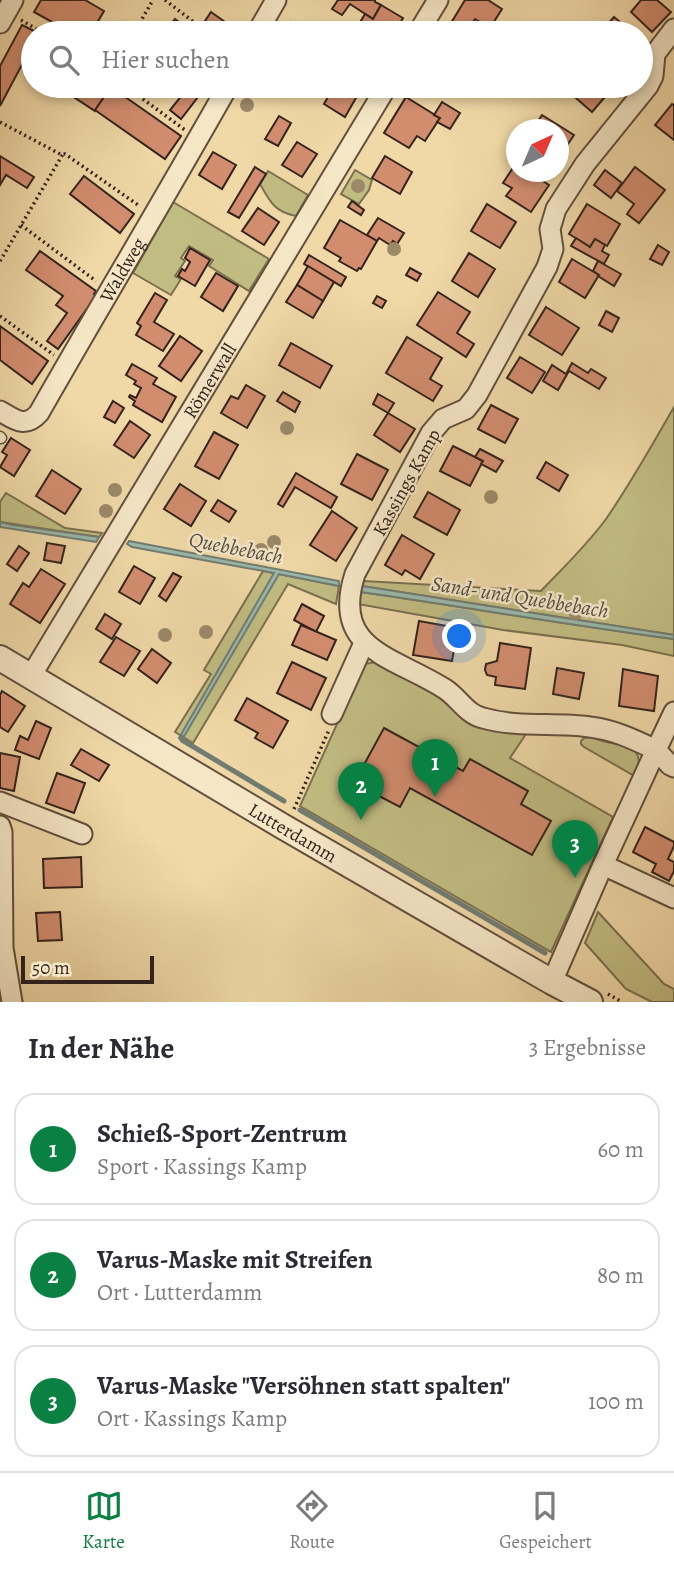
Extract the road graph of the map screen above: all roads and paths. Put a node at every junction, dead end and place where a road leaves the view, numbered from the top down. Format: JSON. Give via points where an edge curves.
{"nodes":[{"id":1,"x":153,"y":0,"type":"edge"},
{"id":2,"x":164,"y":0,"type":"edge"},
{"id":3,"x":276,"y":0,"type":"edge"},
{"id":4,"x":438,"y":0,"type":"edge"},
{"id":5,"x":7,"y":11,"type":"edge"},
{"id":6,"x":23,"y":21,"type":"edge"},
{"id":7,"x":141,"y":21,"type":"edge"},
{"id":8,"x":192,"y":21,"type":"edge"},
{"id":9,"x":264,"y":21,"type":"edge"},
{"id":10,"x":425,"y":21,"type":"edge"},
{"id":11,"x":674,"y":29,"type":"edge"},
{"id":12,"x":653,"y":76,"type":"edge"},
{"id":13,"x":142,"y":98,"type":"edge"},
{"id":14,"x":221,"y":98,"type":"edge"},
{"id":15,"x":380,"y":98,"type":"edge"},
{"id":16,"x":638,"y":98,"type":"edge"},
{"id":17,"x":0,"y":122,"type":"edge"},
{"id":18,"x":198,"y":139,"type":"junction"},
{"id":19,"x":62,"y":154,"type":"junction"},
{"id":20,"x":154,"y":216,"type":"junction"},
{"id":21,"x":21,"y":226,"type":"junction"},
{"id":22,"x":0,"y":261,"type":"edge"},
{"id":23,"x":109,"y":290,"type":"junction"},
{"id":24,"x":0,"y":316,"type":"edge"},
{"id":25,"x":67,"y":364,"type":"junction"},
{"id":26,"x":0,"y":411,"type":"edge"},
{"id":27,"x":364,"y":643,"type":"junction"},
{"id":28,"x":0,"y":657,"type":"edge"},
{"id":29,"x":32,"y":676,"type":"junction"},
{"id":30,"x":674,"y":712,"type":"edge"},
{"id":31,"x":332,"y":714,"type":"joint"},
{"id":32,"x":656,"y":750,"type":"junction"},
{"id":33,"x":674,"y":767,"type":"edge"},
{"id":34,"x":0,"y":803,"type":"edge"},
{"id":35,"x":292,"y":813,"type":"dead end"},
{"id":36,"x":0,"y":826,"type":"edge"},
{"id":37,"x":82,"y":834,"type":"dead end"},
{"id":38,"x":603,"y":865,"type":"junction"},
{"id":39,"x":674,"y":898,"type":"edge"},
{"id":40,"x":552,"y":982,"type":"junction"},
{"id":41,"x":12,"y":1002,"type":"edge"},
{"id":42,"x":590,"y":1002,"type":"edge"}],
"edges":[{"from":1,"to":7,"type":"path"},
{"from":2,"to":8,"type":"path"},
{"from":3,"to":9,"type":"street"},
{"from":4,"to":10,"type":"street"},
{"from":5,"to":6,"type":"path"},
{"from":11,"to":12,"type":"street","name":"Kassings Kamp","via":[[655,54]]},
{"from":13,"to":18,"type":"path"},
{"from":14,"to":18,"type":"street","name":"Waldweg"},
{"from":15,"to":29,"type":"street","name":"Römerwall"},
{"from":16,"to":27,"type":"street","name":"Kassings Kamp","via":[[556,209],[547,267],[477,396],[431,433],[355,574],[349,596],[351,622]]},
{"from":17,"to":19,"type":"path"},
{"from":18,"to":20,"type":"street","name":"Waldweg"},
{"from":19,"to":20,"type":"path"},
{"from":19,"to":21,"type":"path"},
{"from":20,"to":23,"type":"street","name":"Waldweg"},
{"from":21,"to":22,"type":"path"},
{"from":21,"to":23,"type":"path"},
{"from":23,"to":25,"type":"street","name":"Waldweg"},
{"from":24,"to":25,"type":"path"},
{"from":25,"to":26,"type":"street","name":"Waldweg","via":[[35,418],[20,421]]},
{"from":27,"to":31,"type":"street"},
{"from":27,"to":32,"type":"street","via":[[447,691],[477,717],[606,729]]},
{"from":28,"to":29,"type":"street","name":"Lutterdamm"},
{"from":29,"to":40,"type":"street","name":"Lutterdamm"},
{"from":30,"to":32,"type":"street"},
{"from":31,"to":35,"type":"path","via":[[332,724]]},
{"from":32,"to":33,"type":"street"},
{"from":32,"to":38,"type":"street"},
{"from":34,"to":37,"type":"street"},
{"from":36,"to":41,"type":"street","via":[[3,948]]},
{"from":38,"to":39,"type":"street"},
{"from":38,"to":40,"type":"street"},
{"from":40,"to":42,"type":"street","name":"Lutterdamm"}]}
